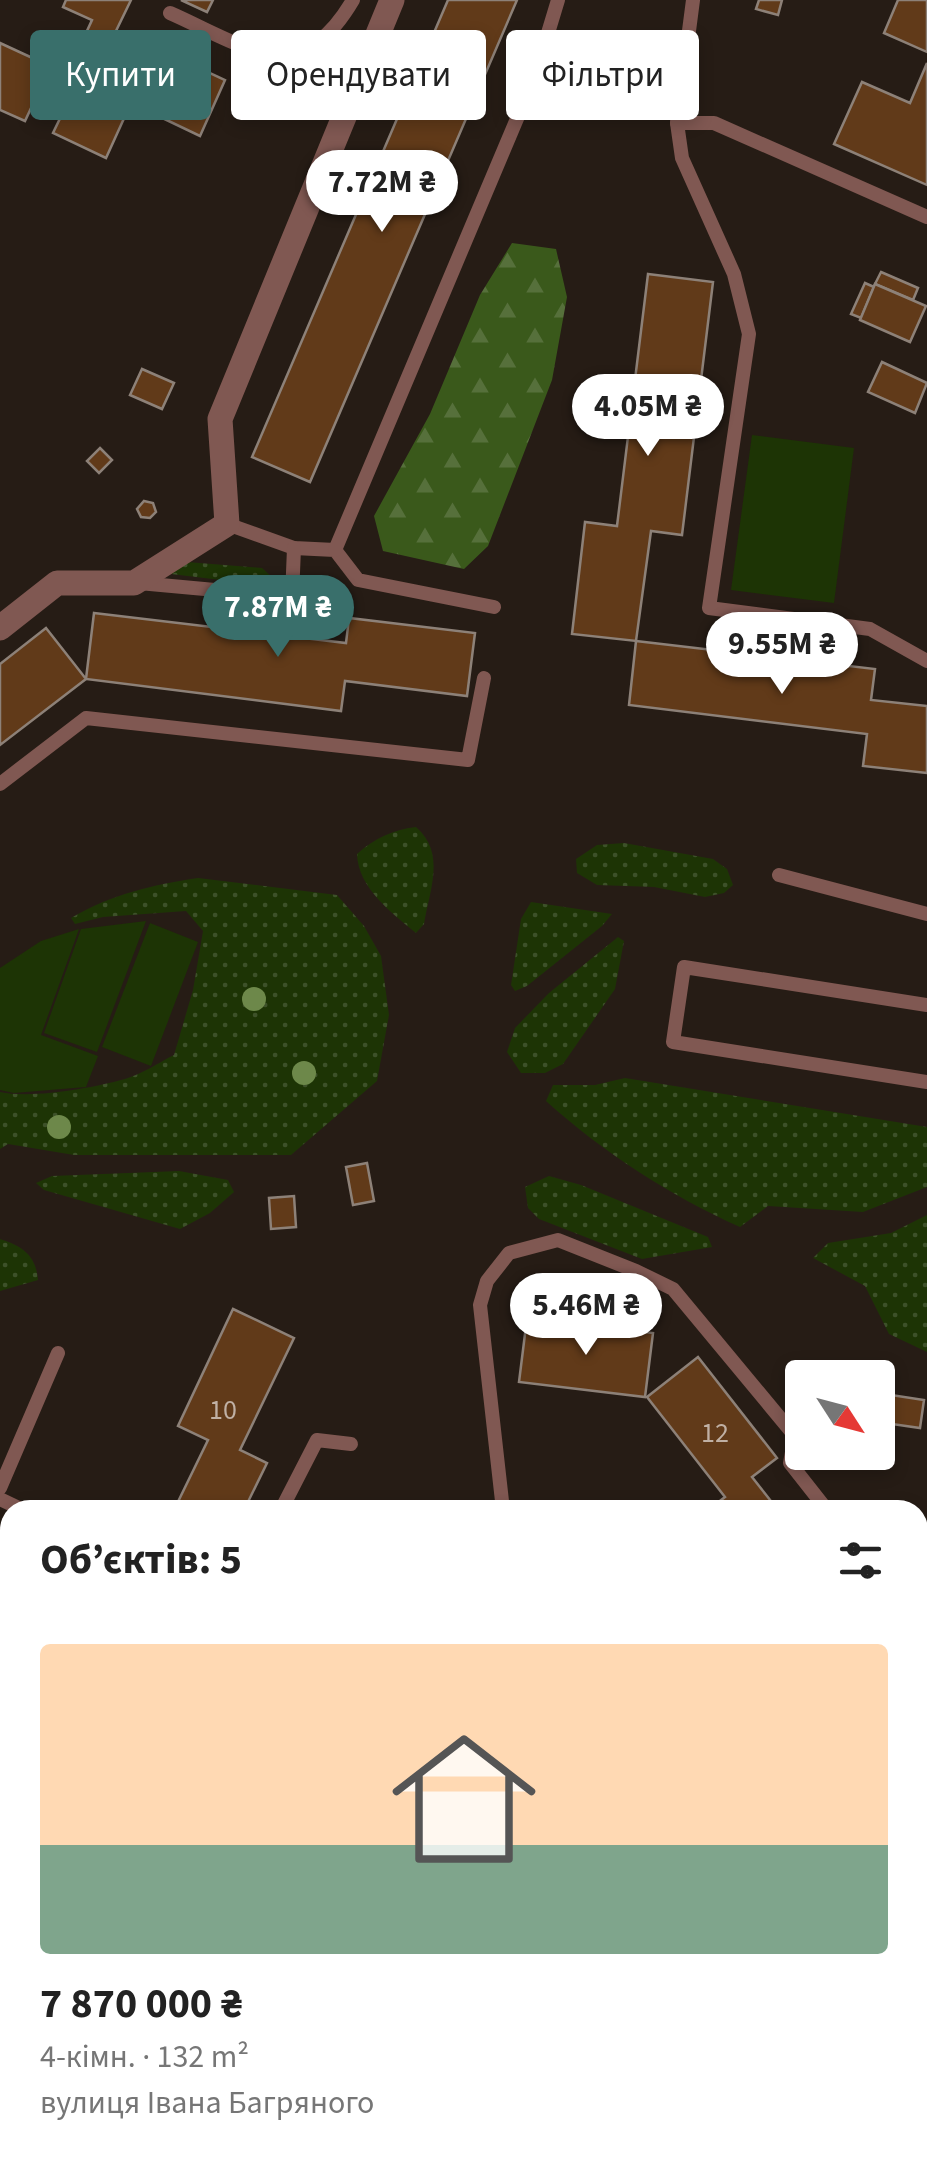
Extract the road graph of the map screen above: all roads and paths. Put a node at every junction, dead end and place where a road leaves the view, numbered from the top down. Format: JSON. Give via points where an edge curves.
{"nodes":[{"id":1,"x":352,"y":0,"type":"edge"},
{"id":2,"x":392,"y":0,"type":"edge"},
{"id":3,"x":558,"y":0,"type":"edge"},
{"id":4,"x":693,"y":0,"type":"edge"},
{"id":5,"x":170,"y":13,"type":"dead end"},
{"id":6,"x":677,"y":123,"type":"junction"},
{"id":7,"x":927,"y":217,"type":"edge"},
{"id":8,"x":227,"y":524,"type":"junction"},
{"id":9,"x":294,"y":548,"type":"junction"},
{"id":10,"x":335,"y":550,"type":"junction"},
{"id":11,"x":134,"y":582,"type":"junction"},
{"id":12,"x":494,"y":607,"type":"dead end"},
{"id":13,"x":0,"y":628,"type":"edge"},
{"id":14,"x":927,"y":661,"type":"edge"},
{"id":15,"x":484,"y":678,"type":"dead end"},
{"id":16,"x":0,"y":784,"type":"edge"},
{"id":17,"x":779,"y":875,"type":"dead end"},
{"id":18,"x":927,"y":914,"type":"edge"},
{"id":19,"x":927,"y":1006,"type":"edge"},
{"id":20,"x":927,"y":1082,"type":"edge"},
{"id":21,"x":58,"y":1353,"type":"dead end"},
{"id":22,"x":351,"y":1444,"type":"dead end"},
{"id":23,"x":0,"y":1488,"type":"edge"},
{"id":24,"x":286,"y":1500,"type":"edge"},
{"id":25,"x":501,"y":1500,"type":"edge"},
{"id":26,"x":819,"y":1500,"type":"edge"}],
"edges":[{"from":1,"to":5,"type":"lane","via":[[319,44],[287,56],[267,55]]},
{"from":2,"to":8,"type":"street","via":[[220,419]]},
{"from":3,"to":10,"type":"lane","via":[[535,76]]},
{"from":4,"to":6,"type":"lane"},
{"from":6,"to":7,"type":"lane","via":[[714,123]]},
{"from":6,"to":14,"type":"lane","via":[[682,158],[734,274],[748,334],[709,608],[870,628]]},
{"from":8,"to":9,"type":"lane"},
{"from":8,"to":11,"type":"street"},
{"from":9,"to":10,"type":"lane"},
{"from":9,"to":11,"type":"lane","via":[[292,597]]},
{"from":10,"to":12,"type":"lane","via":[[358,580]]},
{"from":11,"to":13,"type":"street","via":[[57,583]]},
{"from":15,"to":16,"type":"lane","via":[[468,760],[86,718]]},
{"from":17,"to":18,"type":"lane"},
{"from":19,"to":20,"type":"lane","via":[[684,967],[673,1042]]},
{"from":21,"to":23,"type":"lane"},
{"from":22,"to":24,"type":"lane","via":[[317,1440]]},
{"from":25,"to":26,"type":"lane","via":[[480,1305],[487,1281],[509,1253],[558,1240],[672,1289],[795,1436],[790,1464]]}]}
